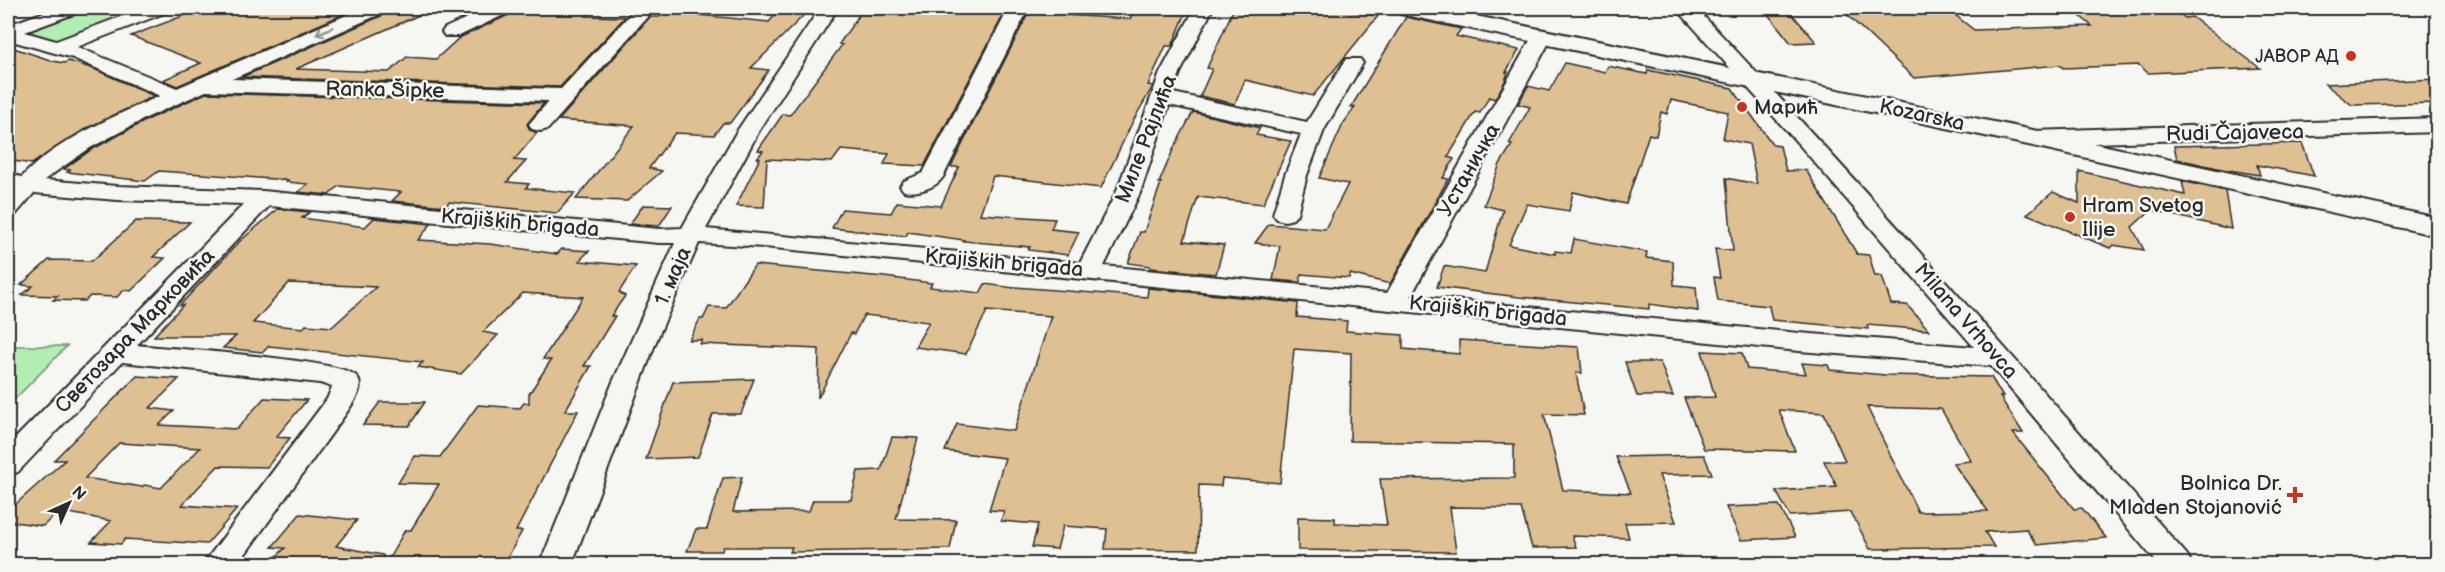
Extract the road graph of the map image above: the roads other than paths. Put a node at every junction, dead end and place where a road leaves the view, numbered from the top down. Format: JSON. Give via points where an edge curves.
{"nodes":[{"id":1,"x":72,"y":8,"type":"edge"},
{"id":2,"x":160,"y":8,"type":"edge"},
{"id":3,"x":378,"y":8,"type":"edge"},
{"id":4,"x":503,"y":8,"type":"edge"},
{"id":5,"x":646,"y":8,"type":"edge"},
{"id":6,"x":830,"y":8,"type":"edge"},
{"id":7,"x":1019,"y":8,"type":"edge"},
{"id":8,"x":1204,"y":8,"type":"edge"},
{"id":9,"x":1405,"y":8,"type":"edge"},
{"id":10,"x":1686,"y":8,"type":"edge"},
{"id":11,"x":452,"y":32,"type":"dead end"},
{"id":12,"x":8,"y":33,"type":"edge"},
{"id":13,"x":1542,"y":37,"type":"junction"},
{"id":14,"x":56,"y":48,"type":"junction"},
{"id":15,"x":1353,"y":63,"type":"dead end"},
{"id":16,"x":1753,"y":80,"type":"junction"},
{"id":17,"x":203,"y":85,"type":"junction"},
{"id":18,"x":566,"y":95,"type":"junction"},
{"id":19,"x":178,"y":96,"type":"junction"},
{"id":20,"x":1162,"y":97,"type":"junction"},
{"id":21,"x":540,"y":124,"type":"dead end"},
{"id":22,"x":2438,"y":124,"type":"edge"},
{"id":23,"x":1313,"y":130,"type":"junction"},
{"id":24,"x":2033,"y":138,"type":"junction"},
{"id":25,"x":18,"y":184,"type":"edge"},
{"id":26,"x":912,"y":186,"type":"dead end"},
{"id":27,"x":263,"y":198,"type":"junction"},
{"id":28,"x":8,"y":209,"type":"edge"},
{"id":29,"x":1285,"y":214,"type":"dead end"},
{"id":30,"x":2438,"y":227,"type":"edge"},
{"id":31,"x":691,"y":235,"type":"junction"},
{"id":32,"x":1089,"y":270,"type":"junction"},
{"id":33,"x":1395,"y":302,"type":"junction"},
{"id":34,"x":115,"y":352,"type":"junction"},
{"id":35,"x":2000,"y":358,"type":"junction"},
{"id":36,"x":8,"y":464,"type":"edge"},
{"id":37,"x":221,"y":564,"type":"edge"},
{"id":38,"x":556,"y":564,"type":"edge"},
{"id":39,"x":2176,"y":564,"type":"edge"}],
"edges":[{"from":1,"to":12,"type":"street"},
{"from":2,"to":14,"type":"street"},
{"from":3,"to":17,"type":"street","one_way":true},
{"from":4,"to":11,"type":"street"},
{"from":5,"to":18,"type":"street"},
{"from":6,"to":31,"type":"street","name":"1. маја","via":[[756,117]]},
{"from":7,"to":26,"type":"street","via":[[932,177]]},
{"from":8,"to":20,"type":"street","name":"Миле Рајлића","via":[[1170,73]]},
{"from":9,"to":13,"type":"street","name":"Kozarska"},
{"from":10,"to":16,"type":"street","name":"Milana Vrhovca"},
{"from":12,"to":14,"type":"street"},
{"from":13,"to":16,"type":"street","name":"Kozarska"},
{"from":13,"to":33,"type":"street","name":"Устаничка"},
{"from":14,"to":19,"type":"street","via":[[80,54]]},
{"from":15,"to":23,"type":"street"},
{"from":16,"to":24,"type":"street","name":"Kozarska"},
{"from":16,"to":35,"type":"street","name":"Milana Vrhovca"},
{"from":17,"to":18,"type":"street","name":"Ranka Šipke"},
{"from":17,"to":19,"type":"street"},
{"from":18,"to":21,"type":"street"},
{"from":19,"to":25,"type":"street","via":[[82,143]]},
{"from":20,"to":23,"type":"street"},
{"from":20,"to":32,"type":"street","name":"Миле Рајлића","via":[[1128,193]]},
{"from":22,"to":24,"type":"street","name":"Rudi Čajaveca"},
{"from":23,"to":29,"type":"street"},
{"from":24,"to":30,"type":"street","name":"Kozarska"},
{"from":25,"to":27,"type":"street","name":"Krajiških brigada","via":[[117,193]]},
{"from":25,"to":28,"type":"street"},
{"from":27,"to":31,"type":"street","name":"Krajiških brigada","via":[[659,236]]},
{"from":27,"to":34,"type":"street","name":"Светозара Марковића"},
{"from":31,"to":32,"type":"street","name":"Krajiških brigada"},
{"from":31,"to":38,"type":"street","name":"1. маја"},
{"from":32,"to":33,"type":"street","name":"Krajiških brigada"},
{"from":33,"to":35,"type":"street","name":"Krajiških brigada"},
{"from":34,"to":36,"type":"street","name":"Светозара Марковића"},
{"from":34,"to":37,"type":"street","via":[[324,374],[345,382],[343,397]]},
{"from":35,"to":39,"type":"street","name":"Milana Vrhovca"}]}
